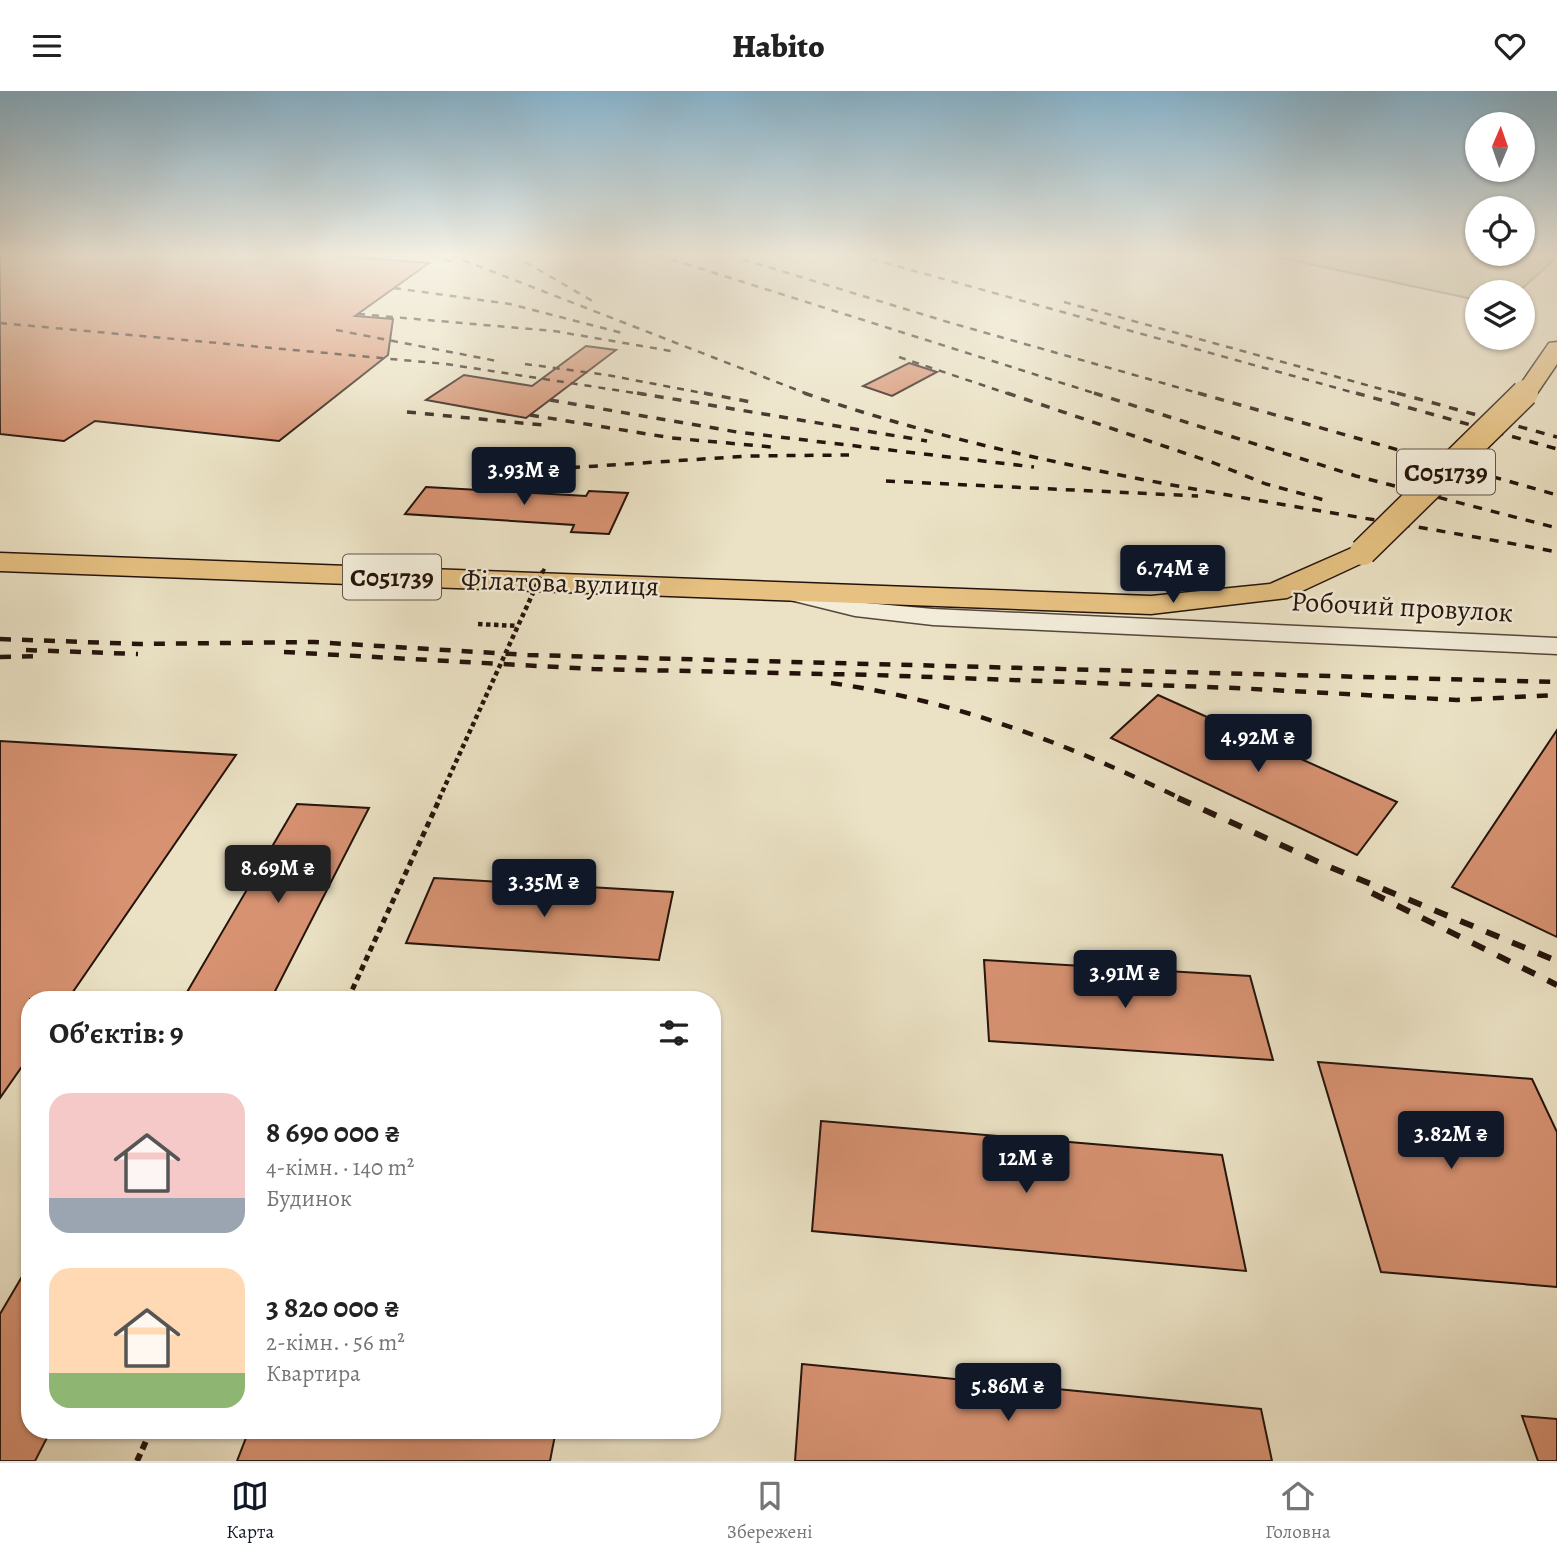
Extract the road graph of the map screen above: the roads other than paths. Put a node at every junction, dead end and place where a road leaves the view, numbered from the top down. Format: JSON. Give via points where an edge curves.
{"nodes":[{"id":1,"x":1557,"y":348,"type":"edge"},
{"id":2,"x":0,"y":562,"type":"edge"},
{"id":3,"x":924,"y":606,"type":"junction"},
{"id":4,"x":1557,"y":646,"type":"edge"}],
"edges":[{"from":1,"to":3,"type":"main road","number":"С051739","bridge":true,"via":[[1528,390],[1363,552],[1276,592],[1151,605]]},
{"from":2,"to":3,"type":"main road","name":"Філатова вулиця","number":"С051739","via":[[784,592]]},
{"from":3,"to":4,"type":"street","name":"Робочий провулок"}]}
